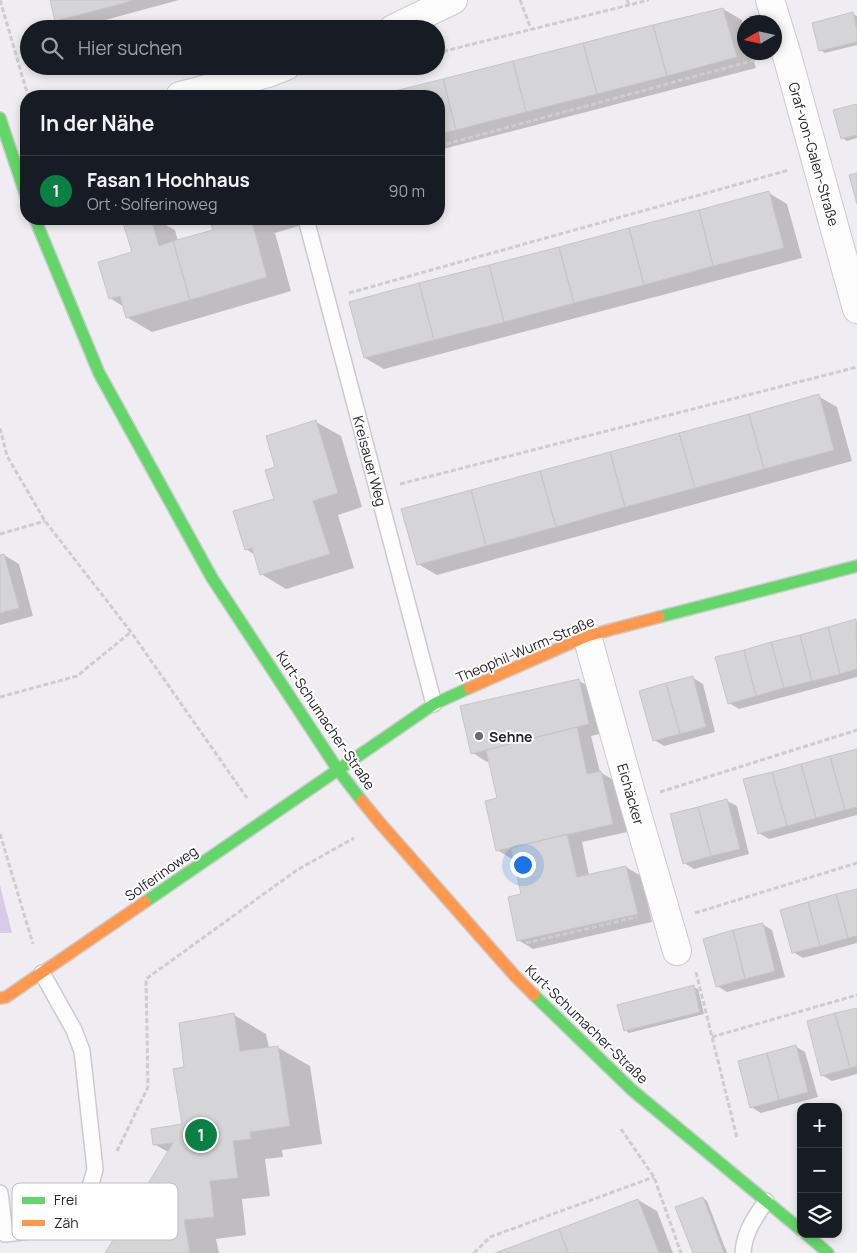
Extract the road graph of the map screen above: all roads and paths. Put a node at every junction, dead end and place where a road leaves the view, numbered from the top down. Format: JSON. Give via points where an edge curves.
{"nodes":[{"id":1,"x":0,"y":0,"type":"edge"},
{"id":2,"x":453,"y":0,"type":"edge"},
{"id":3,"x":520,"y":0,"type":"edge"},
{"id":4,"x":627,"y":0,"type":"edge"},
{"id":5,"x":649,"y":0,"type":"edge"},
{"id":6,"x":770,"y":0,"type":"edge"},
{"id":7,"x":629,"y":5,"type":"junction"},
{"id":8,"x":412,"y":20,"type":"edge"},
{"id":9,"x":530,"y":29,"type":"junction"},
{"id":10,"x":445,"y":51,"type":"edge"},
{"id":11,"x":786,"y":52,"type":"junction"},
{"id":12,"x":20,"y":69,"type":"edge"},
{"id":13,"x":22,"y":75,"type":"edge"},
{"id":14,"x":260,"y":75,"type":"edge"},
{"id":15,"x":26,"y":90,"type":"edge"},
{"id":16,"x":203,"y":90,"type":"edge"},
{"id":17,"x":12,"y":133,"type":"edge"},
{"id":18,"x":445,"y":144,"type":"edge"},
{"id":19,"x":816,"y":163,"type":"junction"},
{"id":20,"x":20,"y":169,"type":"edge"},
{"id":21,"x":37,"y":225,"type":"edge"},
{"id":22,"x":308,"y":225,"type":"edge"},
{"id":23,"x":327,"y":299,"type":"junction"},
{"id":24,"x":857,"y":309,"type":"edge"},
{"id":25,"x":857,"y":367,"type":"edge"},
{"id":26,"x":0,"y":428,"type":"edge"},
{"id":27,"x":378,"y":490,"type":"junction"},
{"id":28,"x":45,"y":521,"type":"junction"},
{"id":29,"x":0,"y":534,"type":"edge"},
{"id":30,"x":857,"y":566,"type":"edge"},
{"id":31,"x":131,"y":632,"type":"junction"},
{"id":32,"x":587,"y":636,"type":"junction"},
{"id":33,"x":0,"y":697,"type":"edge"},
{"id":34,"x":434,"y":704,"type":"junction"},
{"id":35,"x":857,"y":730,"type":"edge"},
{"id":36,"x":338,"y":770,"type":"junction"},
{"id":37,"x":633,"y":800,"type":"junction"},
{"id":38,"x":263,"y":821,"type":"junction"},
{"id":39,"x":380,"y":822,"type":"junction"},
{"id":40,"x":0,"y":834,"type":"edge"},
{"id":41,"x":0,"y":848,"type":"edge"},
{"id":42,"x":5,"y":852,"type":"junction"},
{"id":43,"x":857,"y":864,"type":"edge"},
{"id":44,"x":666,"y":915,"type":"junction"},
{"id":45,"x":525,"y":943,"type":"dead end"},
{"id":46,"x":677,"y":951,"type":"joint"},
{"id":47,"x":42,"y":973,"type":"junction"},
{"id":48,"x":857,"y":995,"type":"edge"},
{"id":49,"x":0,"y":998,"type":"edge"},
{"id":50,"x":712,"y":1037,"type":"junction"},
{"id":51,"x":621,"y":1129,"type":"dead end"},
{"id":52,"x":114,"y":1157,"type":"dead end"},
{"id":53,"x":721,"y":1163,"type":"junction"},
{"id":54,"x":654,"y":1177,"type":"junction"},
{"id":55,"x":92,"y":1183,"type":"edge"},
{"id":56,"x":0,"y":1193,"type":"edge"},
{"id":57,"x":766,"y":1201,"type":"junction"},
{"id":58,"x":797,"y":1227,"type":"edge"},
{"id":59,"x":12,"y":1233,"type":"edge"},
{"id":60,"x":811,"y":1238,"type":"edge"},
{"id":61,"x":474,"y":1253,"type":"edge"},
{"id":62,"x":681,"y":1253,"type":"edge"},
{"id":63,"x":743,"y":1253,"type":"edge"},
{"id":64,"x":828,"y":1253,"type":"edge"}],
"edges":[{"from":1,"to":12,"type":"path"},
{"from":2,"to":8,"type":"street"},
{"from":3,"to":9,"type":"path"},
{"from":4,"to":7,"type":"path"},
{"from":5,"to":7,"type":"path"},
{"from":6,"to":11,"type":"street","name":"Graf-von-Galen-Straße"},
{"from":7,"to":9,"type":"path"},
{"from":9,"to":10,"type":"path"},
{"from":11,"to":18,"type":"path"},
{"from":11,"to":19,"type":"street","name":"Graf-von-Galen-Straße"},
{"from":13,"to":15,"type":"path"},
{"from":14,"to":16,"type":"street"},
{"from":17,"to":20,"type":"street"},
{"from":19,"to":23,"type":"path"},
{"from":19,"to":24,"type":"street","name":"Graf-von-Galen-Straße"},
{"from":21,"to":36,"type":"street","name":"Kurt-Schumacher-Straße","via":[[99,373],[212,578]]},
{"from":22,"to":23,"type":"lane","name":"Kreisauer Weg"},
{"from":23,"to":27,"type":"lane","name":"Kreisauer Weg"},
{"from":25,"to":27,"type":"path"},
{"from":26,"to":28,"type":"path","via":[[8,456]]},
{"from":27,"to":34,"type":"lane","name":"Kreisauer Weg"},
{"from":28,"to":29,"type":"path"},
{"from":28,"to":31,"type":"path"},
{"from":30,"to":32,"type":"street","name":"Theophil-Wurm-Straße"},
{"from":31,"to":33,"type":"path","via":[[77,676]]},
{"from":31,"to":38,"type":"path"},
{"from":32,"to":34,"type":"street","name":"Theophil-Wurm-Straße"},
{"from":32,"to":37,"type":"street","name":"Eichäcker"},
{"from":34,"to":36,"type":"street","name":"Theophil-Wurm-Straße"},
{"from":35,"to":37,"type":"path"},
{"from":36,"to":38,"type":"street","name":"Solferinoweg"},
{"from":36,"to":39,"type":"street","name":"Kurt-Schumacher-Straße"},
{"from":37,"to":44,"type":"street","name":"Eichäcker"},
{"from":38,"to":47,"type":"street","name":"Solferinoweg"},
{"from":39,"to":52,"type":"path","via":[[297,870],[146,979],[148,1087]]},
{"from":39,"to":53,"type":"street","name":"Kurt-Schumacher-Straße","via":[[515,976],[632,1090]]},
{"from":40,"to":42,"type":"path"},
{"from":41,"to":42,"type":"path"},
{"from":42,"to":47,"type":"path"},
{"from":43,"to":44,"type":"path","via":[[692,913]]},
{"from":44,"to":45,"type":"path"},
{"from":44,"to":46,"type":"street","name":"Eichäcker"},
{"from":46,"to":50,"type":"path","via":[[696,972]]},
{"from":47,"to":49,"type":"street","name":"Solferinoweg"},
{"from":47,"to":55,"type":"lane","via":[[82,1051],[95,1169]]},
{"from":48,"to":50,"type":"path"},
{"from":50,"to":53,"type":"path","via":[[738,1142]]},
{"from":51,"to":54,"type":"path"},
{"from":53,"to":57,"type":"street","name":"Kurt-Schumacher-Straße"},
{"from":54,"to":61,"type":"path","via":[[490,1237]]},
{"from":54,"to":62,"type":"path"},
{"from":56,"to":59,"type":"lane","via":[[5,1234]]},
{"from":57,"to":58,"type":"street","name":"Kurt-Schumacher-Straße"},
{"from":57,"to":63,"type":"lane","via":[[744,1239]]},
{"from":60,"to":64,"type":"street"}]}
